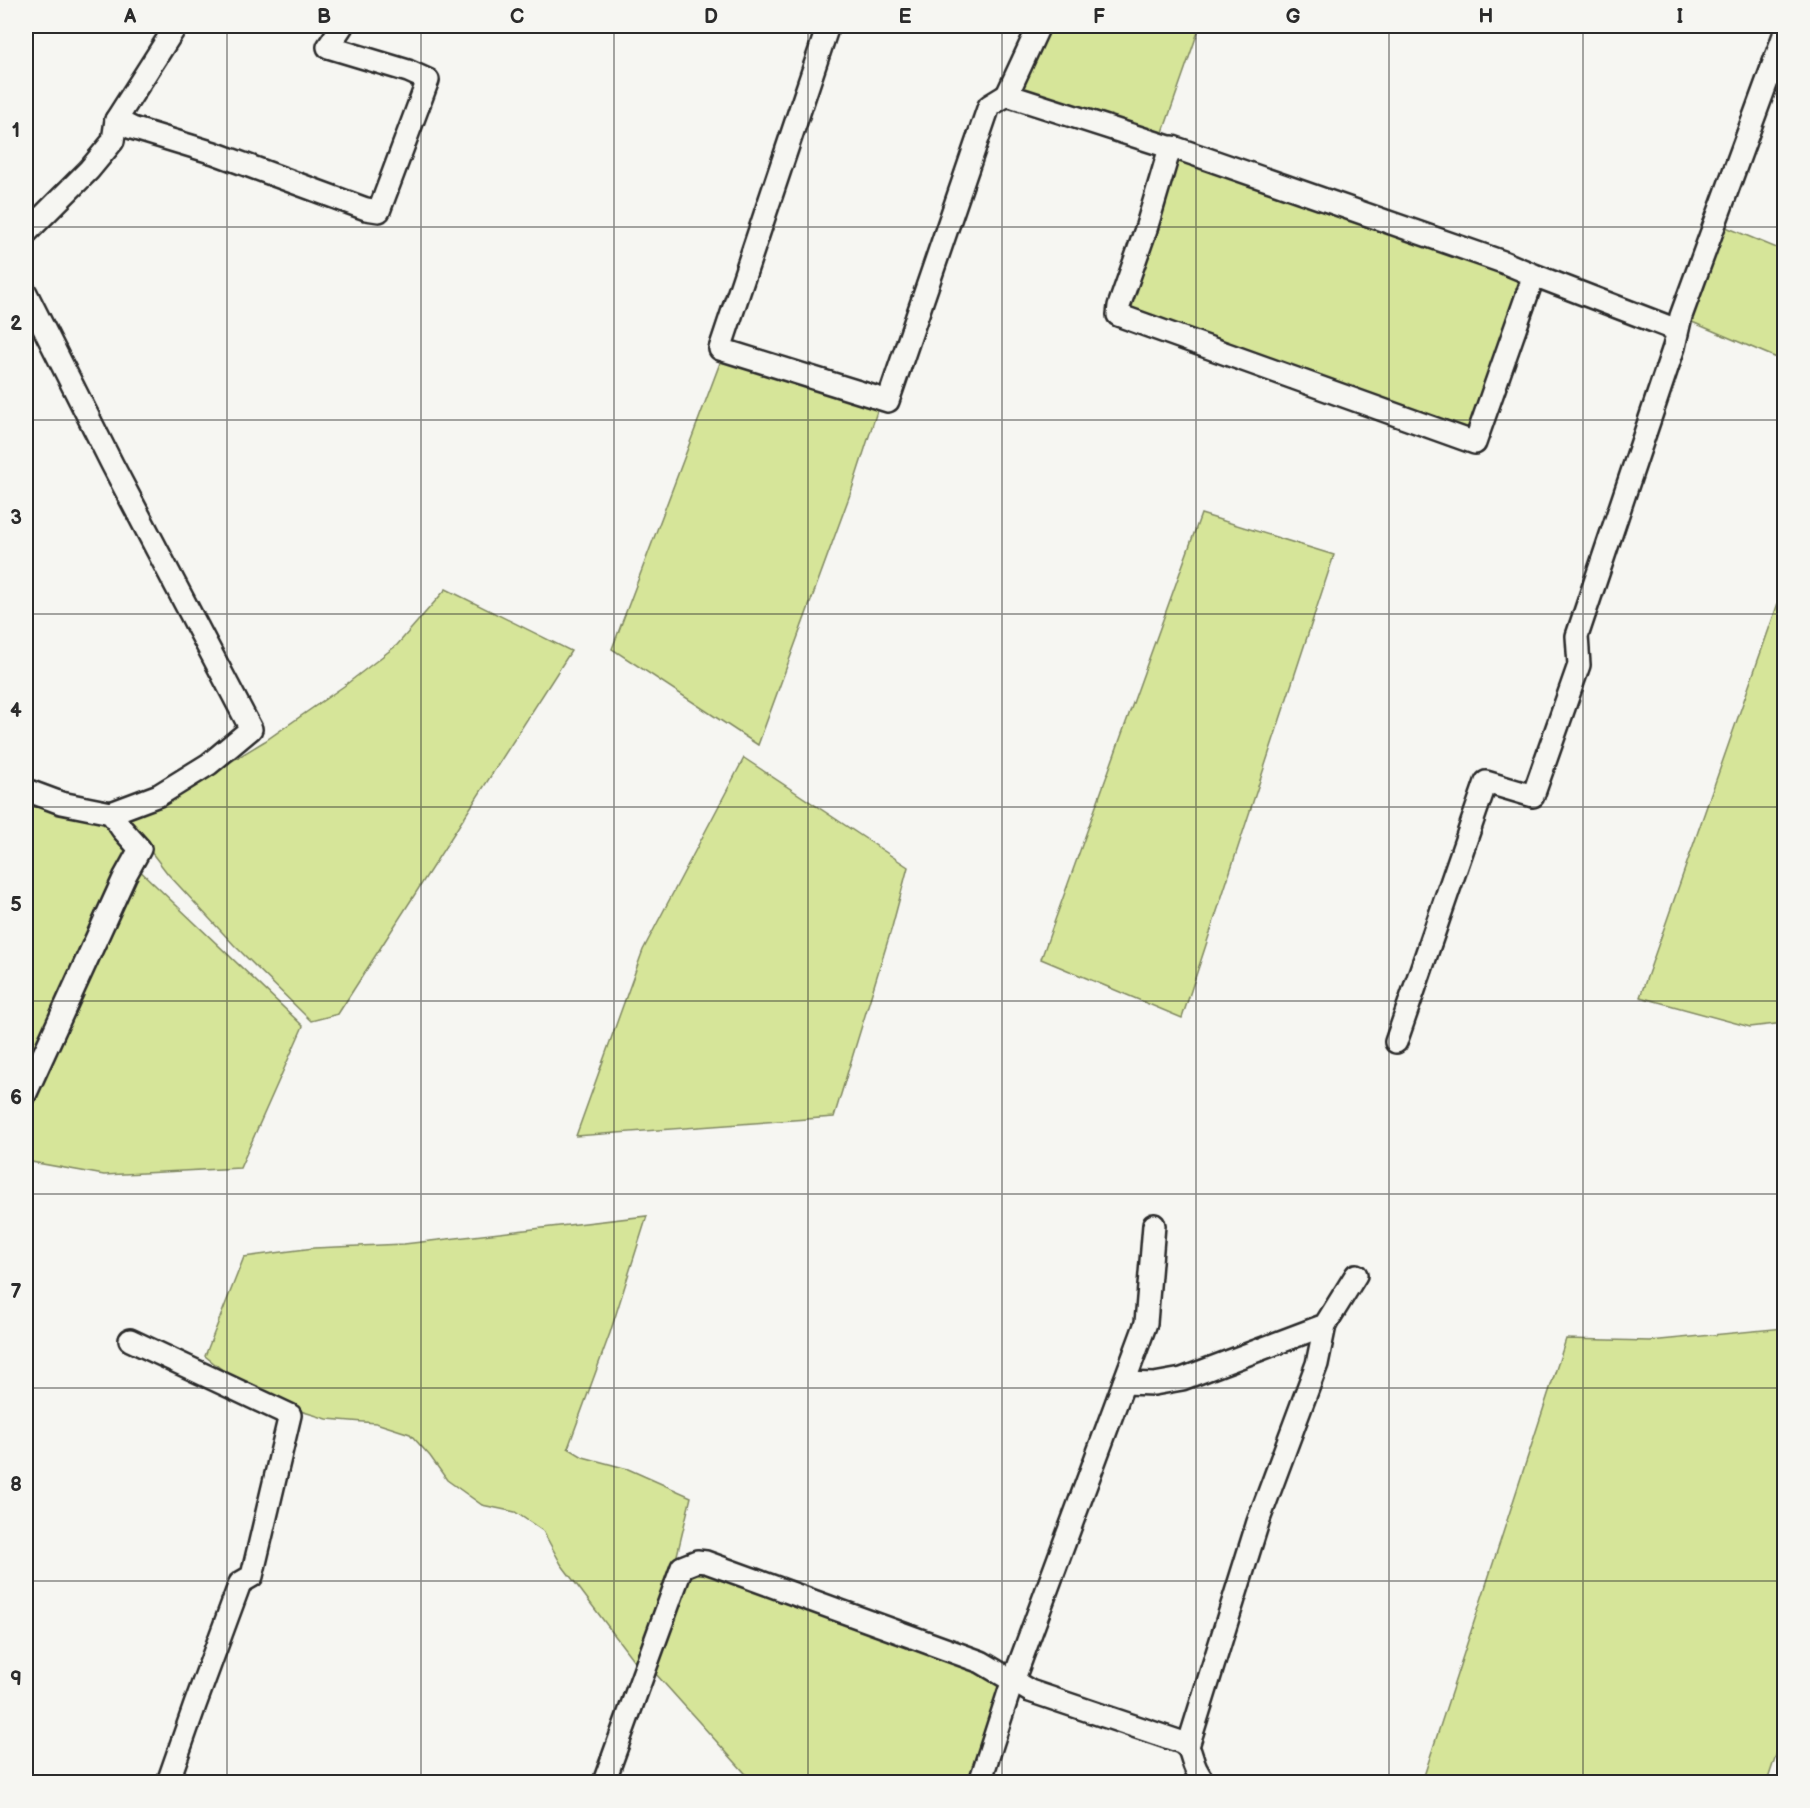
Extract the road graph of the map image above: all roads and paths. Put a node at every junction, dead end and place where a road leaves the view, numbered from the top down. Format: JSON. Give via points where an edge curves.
{"nodes":[{"id":1,"x":176,"y":26,"type":"edge"},
{"id":2,"x":342,"y":26,"type":"edge"},
{"id":3,"x":828,"y":26,"type":"edge"},
{"id":4,"x":1038,"y":26,"type":"edge"},
{"id":5,"x":1785,"y":35,"type":"edge"},
{"id":6,"x":1007,"y":95,"type":"junction"},
{"id":7,"x":116,"y":120,"type":"junction"},
{"id":8,"x":1172,"y":148,"type":"junction"},
{"id":9,"x":26,"y":233,"type":"edge"},
{"id":10,"x":1533,"y":275,"type":"junction"},
{"id":11,"x":26,"y":293,"type":"edge"},
{"id":12,"x":1678,"y":327,"type":"junction"},
{"id":13,"x":26,"y":790,"type":"edge"},
{"id":14,"x":111,"y":813,"type":"junction"},
{"id":15,"x":1396,"y":1042,"type":"dead end"},
{"id":16,"x":26,"y":1093,"type":"edge"},
{"id":17,"x":1154,"y":1225,"type":"dead end"},
{"id":18,"x":1356,"y":1275,"type":"dead end"},
{"id":19,"x":1326,"y":1325,"type":"junction"},
{"id":20,"x":130,"y":1340,"type":"dead end"},
{"id":21,"x":1124,"y":1383,"type":"junction"},
{"id":22,"x":1013,"y":1681,"type":"junction"},
{"id":23,"x":1188,"y":1746,"type":"junction"},
{"id":24,"x":168,"y":1782,"type":"edge"},
{"id":25,"x":604,"y":1782,"type":"edge"},
{"id":26,"x":980,"y":1782,"type":"edge"},
{"id":27,"x":1204,"y":1782,"type":"edge"}],
"edges":[{"from":1,"to":7,"type":"street"},
{"from":2,"to":7,"type":"street","via":[[328,47],[428,80],[379,211]]},
{"from":3,"to":6,"type":"street","via":[[720,349],[888,401],[989,106]]},
{"from":4,"to":6,"type":"street"},
{"from":5,"to":12,"type":"street"},
{"from":6,"to":8,"type":"street"},
{"from":7,"to":9,"type":"street","via":[[113,141]]},
{"from":8,"to":10,"type":"street"},
{"from":8,"to":10,"type":"street","via":[[1118,315],[1474,443]]},
{"from":10,"to":12,"type":"street","via":[[1669,327]]},
{"from":11,"to":14,"type":"street","via":[[251,729],[209,764],[159,795]]},
{"from":12,"to":15,"type":"street","via":[[1577,636],[1580,665],[1533,796],[1486,782]]},
{"from":13,"to":14,"type":"street","via":[[61,803]]},
{"from":14,"to":16,"type":"street","via":[[140,849]]},
{"from":17,"to":21,"type":"street","via":[[1146,1323]]},
{"from":18,"to":19,"type":"street"},
{"from":19,"to":21,"type":"street","via":[[1182,1379],[1154,1384]]},
{"from":19,"to":23,"type":"street","via":[[1317,1364],[1258,1522]]},
{"from":20,"to":24,"type":"street","via":[[290,1415],[252,1576],[240,1583]]},
{"from":21,"to":22,"type":"street"},
{"from":22,"to":23,"type":"street","via":[[1030,1691]]},
{"from":22,"to":25,"type":"street","via":[[981,1662],[697,1561],[682,1568]]},
{"from":22,"to":26,"type":"street"},
{"from":23,"to":27,"type":"street"}]}
